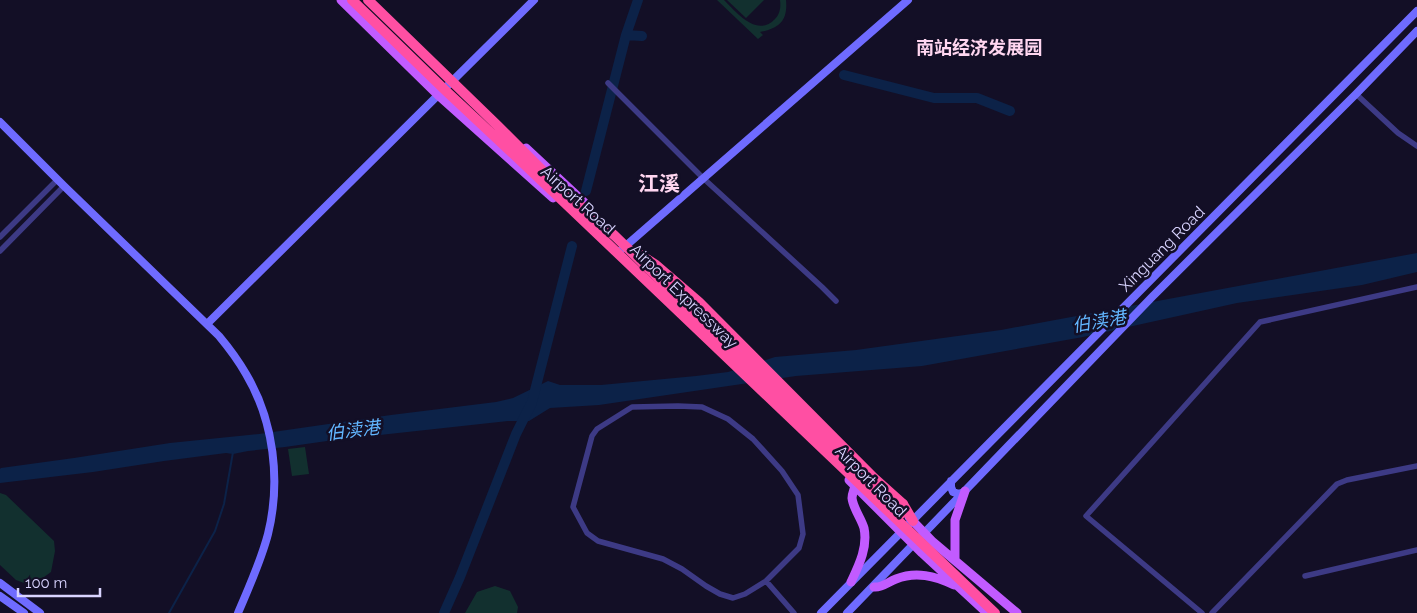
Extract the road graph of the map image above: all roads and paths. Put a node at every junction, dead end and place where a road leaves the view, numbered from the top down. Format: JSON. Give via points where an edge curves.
{"nodes":[{"id":1,"x":341,"y":0,"type":"edge"},
{"id":2,"x":352,"y":0,"type":"edge"},
{"id":3,"x":368,"y":0,"type":"edge"},
{"id":4,"x":373,"y":0,"type":"edge"},
{"id":5,"x":534,"y":0,"type":"edge"},
{"id":6,"x":908,"y":0,"type":"edge"},
{"id":7,"x":1417,"y":11,"type":"edge"},
{"id":8,"x":1417,"y":31,"type":"edge"},
{"id":9,"x":455,"y":80,"type":"junction"},
{"id":10,"x":608,"y":82,"type":"dead end"},
{"id":11,"x":1356,"y":94,"type":"junction"},
{"id":12,"x":439,"y":96,"type":"junction"},
{"id":13,"x":0,"y":122,"type":"edge"},
{"id":14,"x":1417,"y":146,"type":"edge"},
{"id":15,"x":703,"y":178,"type":"junction"},
{"id":16,"x":57,"y":180,"type":"junction"},
{"id":17,"x":64,"y":186,"type":"junction"},
{"id":18,"x":615,"y":236,"type":"junction"},
{"id":19,"x":0,"y":237,"type":"edge"},
{"id":20,"x":628,"y":244,"type":"junction"},
{"id":21,"x":0,"y":251,"type":"edge"},
{"id":22,"x":616,"y":254,"type":"junction"},
{"id":23,"x":1417,"y":287,"type":"edge"},
{"id":24,"x":836,"y":301,"type":"dead end"},
{"id":25,"x":207,"y":324,"type":"junction"},
{"id":26,"x":1417,"y":466,"type":"edge"},
{"id":27,"x":951,"y":481,"type":"junction"},
{"id":28,"x":855,"y":486,"type":"junction"},
{"id":29,"x":965,"y":491,"type":"junction"},
{"id":30,"x":913,"y":521,"type":"junction"},
{"id":31,"x":901,"y":533,"type":"junction"},
{"id":32,"x":925,"y":533,"type":"junction"},
{"id":33,"x":914,"y":545,"type":"junction"},
{"id":34,"x":1417,"y":550,"type":"edge"},
{"id":35,"x":955,"y":559,"type":"junction"},
{"id":36,"x":1305,"y":576,"type":"dead end"},
{"id":37,"x":766,"y":581,"type":"junction"},
{"id":38,"x":851,"y":582,"type":"junction"},
{"id":39,"x":0,"y":583,"type":"edge"},
{"id":40,"x":874,"y":586,"type":"junction"},
{"id":41,"x":961,"y":589,"type":"junction"},
{"id":42,"x":0,"y":596,"type":"edge"},
{"id":43,"x":24,"y":613,"type":"edge"},
{"id":44,"x":40,"y":613,"type":"edge"},
{"id":45,"x":238,"y":613,"type":"edge"},
{"id":46,"x":794,"y":613,"type":"edge"},
{"id":47,"x":822,"y":613,"type":"edge"},
{"id":48,"x":847,"y":613,"type":"edge"},
{"id":49,"x":987,"y":613,"type":"edge"},
{"id":50,"x":995,"y":613,"type":"edge"},
{"id":51,"x":1005,"y":613,"type":"edge"},
{"id":52,"x":1017,"y":613,"type":"edge"},
{"id":53,"x":1202,"y":613,"type":"edge"},
{"id":54,"x":1212,"y":613,"type":"edge"}],
"edges":[{"from":1,"to":12,"type":"main road","name":"Airport Road"},
{"from":2,"to":50,"type":"highway","name":"Airport Expressway","bridge":true},
{"from":3,"to":18,"type":"highway","name":"Airport Expressway","bridge":true,"via":[[554,182]]},
{"from":4,"to":9,"type":"main road","name":"Airport Road"},
{"from":5,"to":9,"type":"main road"},
{"from":6,"to":15,"type":"main road"},
{"from":7,"to":27,"type":"main road","name":"Xinguang Road"},
{"from":8,"to":11,"type":"main road","name":"Xinguang Road"},
{"from":9,"to":12,"type":"main road"},
{"from":9,"to":20,"type":"main road","name":"Airport Road"},
{"from":10,"to":15,"type":"street"},
{"from":11,"to":14,"type":"street"},
{"from":11,"to":29,"type":"main road","name":"Xinguang Road","via":[[1152,297]]},
{"from":12,"to":22,"type":"main road","name":"Airport Road"},
{"from":12,"to":25,"type":"main road"},
{"from":13,"to":16,"type":"main road"},
{"from":15,"to":20,"type":"main road"},
{"from":15,"to":24,"type":"street"},
{"from":16,"to":17,"type":"main road"},
{"from":16,"to":19,"type":"street"},
{"from":17,"to":21,"type":"street"},
{"from":17,"to":25,"type":"main road"},
{"from":18,"to":30,"type":"highway","bridge":true,"via":[[656,265],[699,302],[903,504]]},
{"from":18,"to":51,"type":"highway","name":"Airport Expressway","bridge":true},
{"from":20,"to":22,"type":"main road"},
{"from":20,"to":30,"type":"main road","name":"Airport Road","via":[[659,270]]},
{"from":22,"to":28,"type":"main road","name":"Airport Road"},
{"from":23,"to":53,"type":"street","via":[[1260,322],[1086,516]]},
{"from":25,"to":45,"type":"main road","via":[[230,350],[254,388],[265,417],[274,462],[268,532]]},
{"from":26,"to":54,"type":"street","via":[[1337,484]]},
{"from":27,"to":29,"type":"main road","via":[[954,492]]},
{"from":27,"to":30,"type":"main road","name":"Xinguang Road"},
{"from":28,"to":31,"type":"main road","name":"Airport Road"},
{"from":28,"to":38,"type":"main road","via":[[852,499],[865,539],[860,565]]},
{"from":29,"to":32,"type":"main road","name":"Xinguang Road"},
{"from":29,"to":35,"type":"main road","via":[[956,520]]},
{"from":30,"to":31,"type":"main road","name":"Xinguang Road"},
{"from":30,"to":32,"type":"main road","name":"Airport Road"},
{"from":31,"to":33,"type":"main road","name":"Airport Road"},
{"from":31,"to":38,"type":"main road","name":"Xinguang Road"},
{"from":32,"to":33,"type":"main road","name":"Xinguang Road"},
{"from":32,"to":35,"type":"main road","name":"Airport Road"},
{"from":33,"to":40,"type":"main road","name":"Xinguang Road"},
{"from":33,"to":41,"type":"main road","name":"Airport Road"},
{"from":34,"to":36,"type":"street"},
{"from":35,"to":52,"type":"main road","name":"Airport Road"},
{"from":37,"to":37,"type":"street","via":[[800,548],[803,534],[798,494],[753,439],[728,419],[702,407],[632,407],[597,429],[592,436],[573,507],[588,533],[598,541],[663,559],[720,594],[733,598]]},
{"from":37,"to":46,"type":"street"},
{"from":38,"to":47,"type":"main road","name":"Xinguang Road"},
{"from":39,"to":44,"type":"main road"},
{"from":40,"to":41,"type":"main road","via":[[880,587],[914,574],[946,581]]},
{"from":40,"to":48,"type":"main road","name":"Xinguang Road"},
{"from":41,"to":49,"type":"main road","name":"Airport Road"},
{"from":42,"to":43,"type":"main road"}]}
